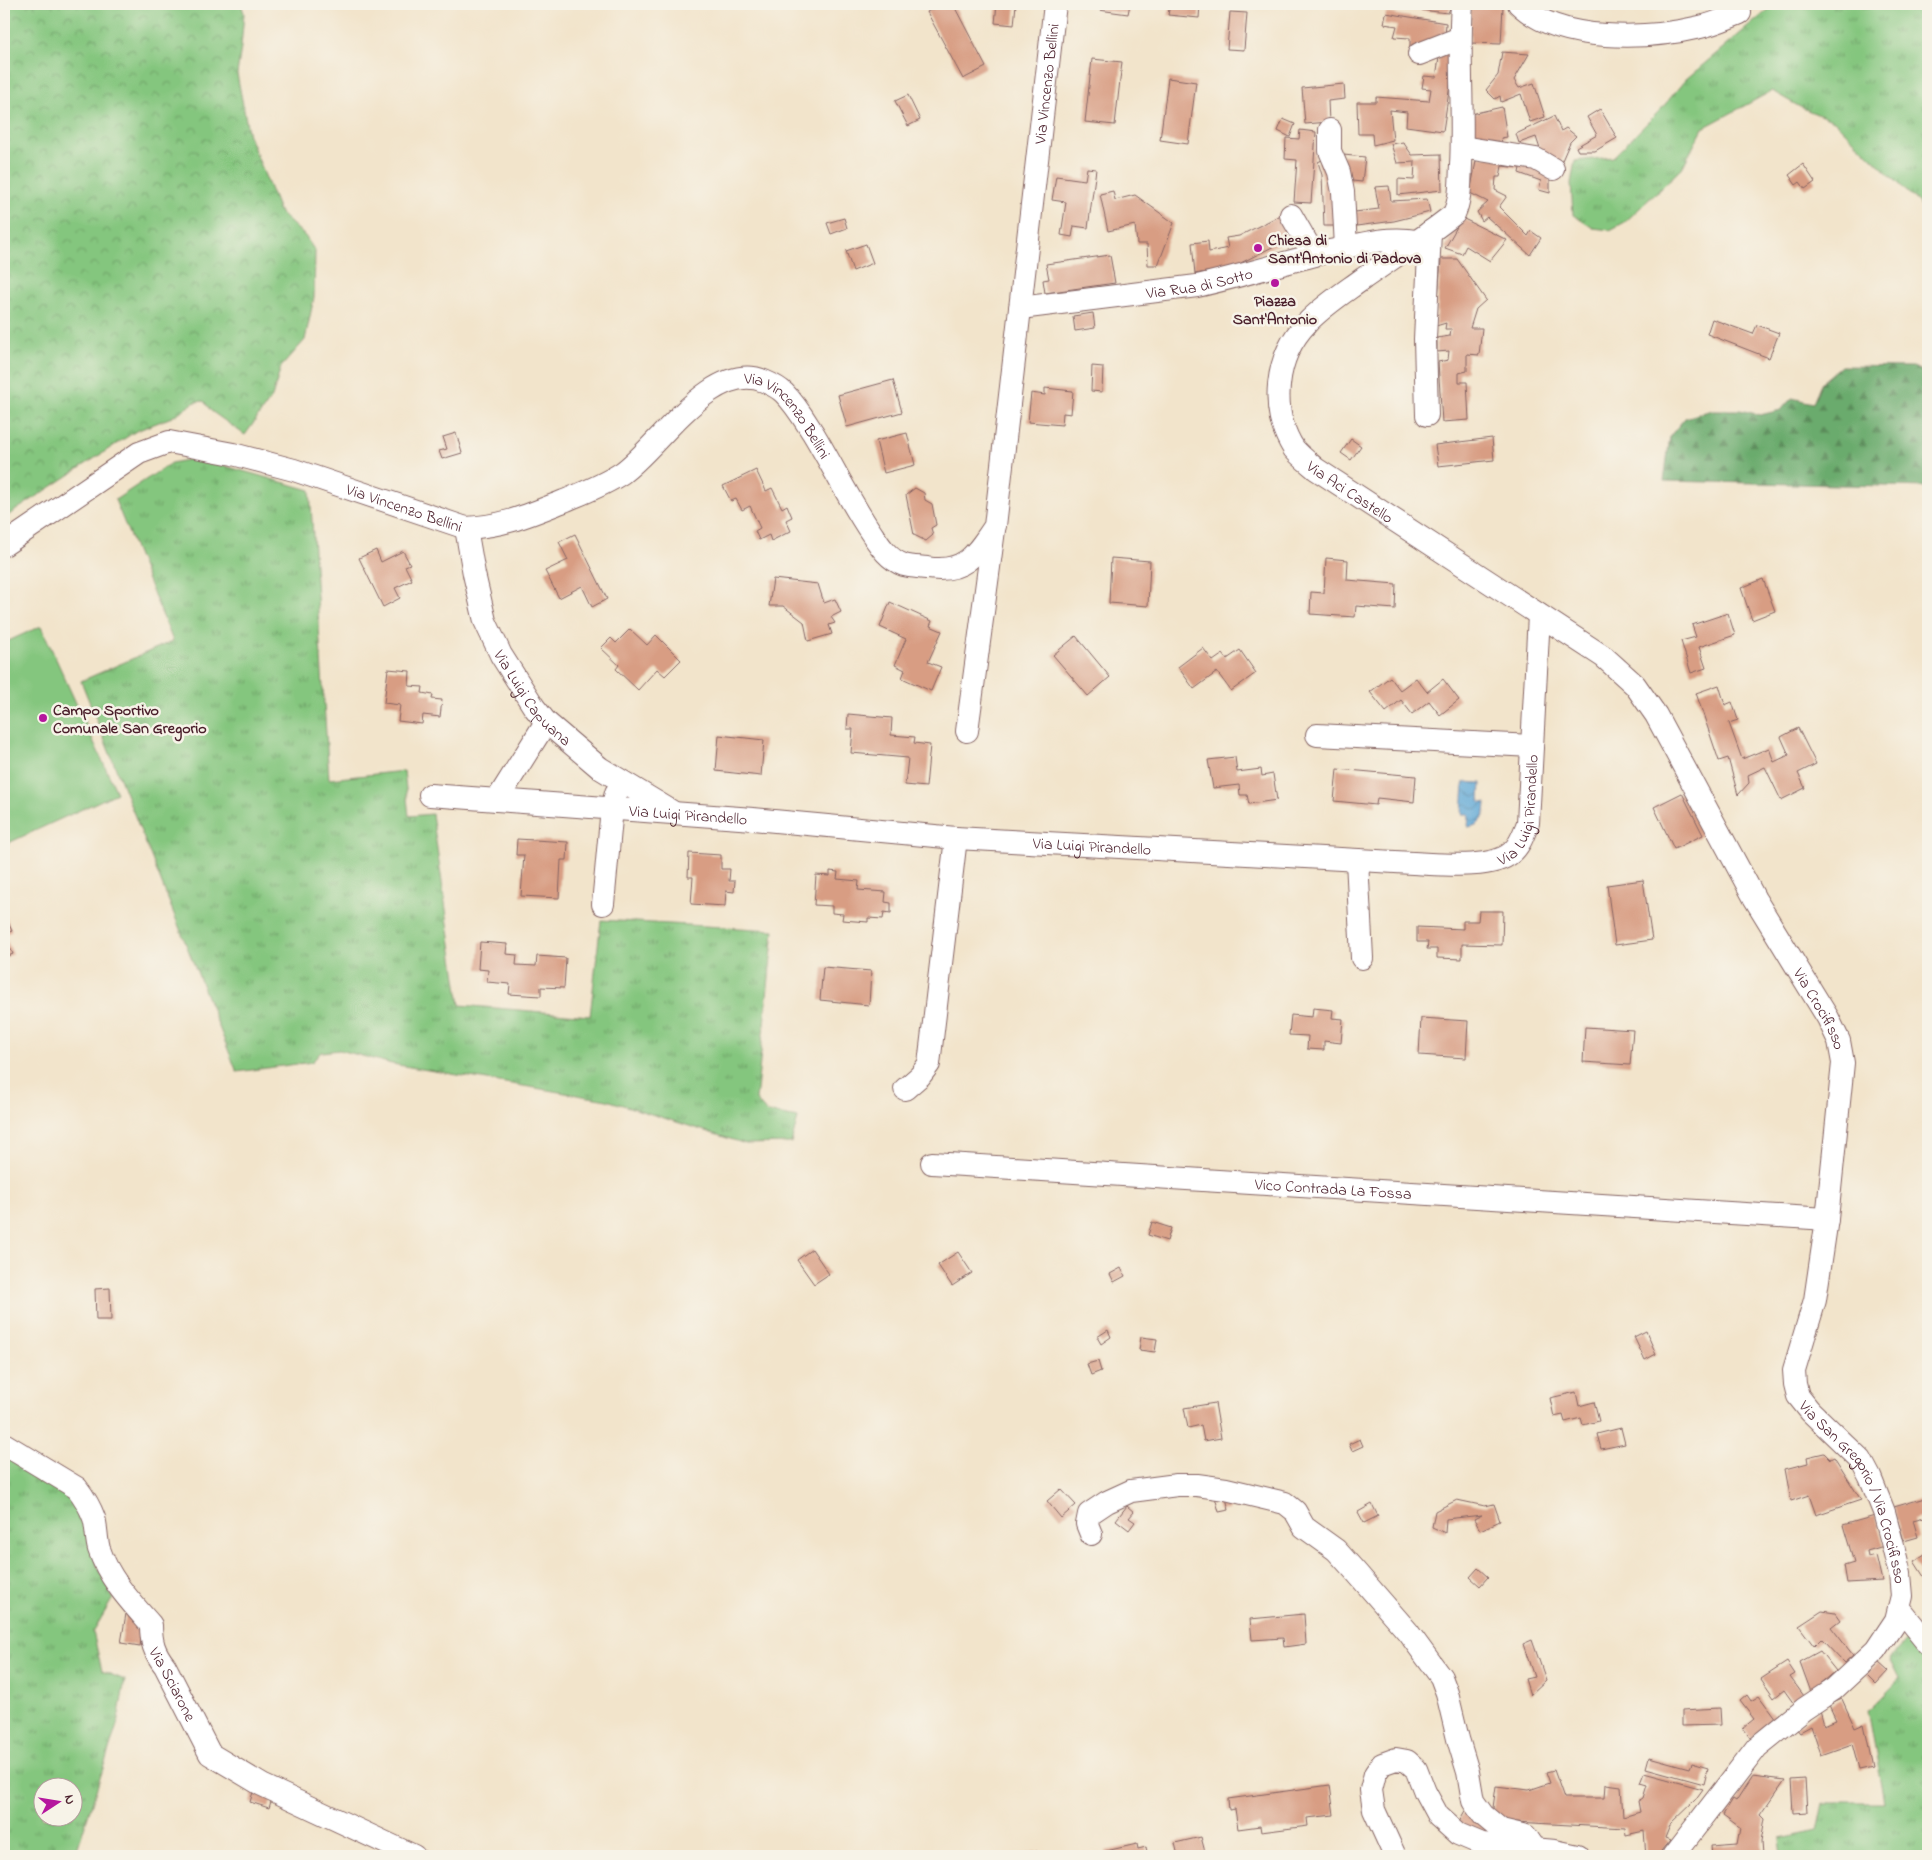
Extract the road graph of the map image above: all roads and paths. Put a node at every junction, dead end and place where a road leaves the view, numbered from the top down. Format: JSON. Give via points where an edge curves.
{"nodes":[{"id":1,"x":1055,"y":4,"type":"edge"},
{"id":2,"x":1462,"y":4,"type":"edge"},
{"id":3,"x":1519,"y":4,"type":"edge"},
{"id":4,"x":1538,"y":12,"type":"edge"},
{"id":5,"x":1740,"y":13,"type":"dead end"},
{"id":6,"x":1460,"y":38,"type":"junction"},
{"id":7,"x":1420,"y":54,"type":"dead end"},
{"id":8,"x":1330,"y":130,"type":"dead end"},
{"id":9,"x":1462,"y":147,"type":"junction"},
{"id":10,"x":1553,"y":169,"type":"dead end"},
{"id":11,"x":1291,"y":215,"type":"dead end"},
{"id":12,"x":1424,"y":237,"type":"junction"},
{"id":13,"x":1346,"y":247,"type":"junction"},
{"id":14,"x":1314,"y":255,"type":"junction"},
{"id":15,"x":1020,"y":308,"type":"junction"},
{"id":16,"x":1427,"y":415,"type":"dead end"},
{"id":17,"x":995,"y":526,"type":"junction"},
{"id":18,"x":466,"y":528,"type":"junction"},
{"id":19,"x":4,"y":545,"type":"edge"},
{"id":20,"x":1540,"y":616,"type":"junction"},
{"id":21,"x":1635,"y":685,"type":"joint"},
{"id":22,"x":546,"y":722,"type":"junction"},
{"id":23,"x":967,"y":731,"type":"dead end"},
{"id":24,"x":1317,"y":735,"type":"dead end"},
{"id":25,"x":1532,"y":746,"type":"junction"},
{"id":26,"x":620,"y":780,"type":"junction"},
{"id":27,"x":430,"y":795,"type":"dead end"},
{"id":28,"x":497,"y":800,"type":"junction"},
{"id":29,"x":612,"y":808,"type":"junction"},
{"id":30,"x":674,"y":813,"type":"junction"},
{"id":31,"x":956,"y":838,"type":"junction"},
{"id":32,"x":1357,"y":860,"type":"junction"},
{"id":33,"x":602,"y":904,"type":"dead end"},
{"id":34,"x":1362,"y":958,"type":"dead end"},
{"id":35,"x":905,"y":1089,"type":"dead end"},
{"id":36,"x":932,"y":1163,"type":"dead end"},
{"id":37,"x":1827,"y":1219,"type":"junction"},
{"id":38,"x":1794,"y":1370,"type":"joint"},
{"id":39,"x":4,"y":1444,"type":"edge"},
{"id":40,"x":1091,"y":1534,"type":"dead end"},
{"id":41,"x":1912,"y":1615,"type":"edge"},
{"id":42,"x":1928,"y":1644,"type":"edge"},
{"id":43,"x":1535,"y":1849,"type":"junction"},
{"id":44,"x":414,"y":1856,"type":"edge"},
{"id":45,"x":1395,"y":1856,"type":"edge"},
{"id":46,"x":1578,"y":1856,"type":"edge"},
{"id":47,"x":1673,"y":1856,"type":"edge"}],
"edges":[{"from":1,"to":15,"type":"street","name":"Via Vincenzo Bellini"},
{"from":2,"to":6,"type":"street"},
{"from":3,"to":4,"type":"street"},
{"from":4,"to":5,"type":"street","via":[[1560,27],[1623,36],[1670,33]]},
{"from":6,"to":7,"type":"street"},
{"from":6,"to":9,"type":"street"},
{"from":8,"to":13,"type":"street","via":[[1330,151],[1343,192]]},
{"from":9,"to":10,"type":"street","via":[[1536,159]]},
{"from":9,"to":12,"type":"street","via":[[1458,204],[1454,214]]},
{"from":11,"to":14,"type":"street"},
{"from":12,"to":13,"type":"street","name":"Via Rua di Sotto"},
{"from":12,"to":16,"type":"street"},
{"from":12,"to":20,"type":"street","name":"Via Aci Castello","via":[[1331,301],[1306,324],[1284,361],[1277,401],[1280,420],[1296,451],[1316,469]]},
{"from":13,"to":14,"type":"street","name":"Via Rua di Sotto"},
{"from":14,"to":15,"type":"street","name":"Via Rua di Sotto","via":[[1197,286]]},
{"from":15,"to":17,"type":"street","name":"Via Vincenzo Bellini"},
{"from":17,"to":18,"type":"street","name":"Via Vincenzo Bellini","via":[[964,564],[938,570],[903,564],[884,552],[796,406],[782,391],[763,381],[743,379],[720,385],[704,394],[622,473],[591,490],[511,522]]},
{"from":17,"to":23,"type":"street"},
{"from":18,"to":19,"type":"street","name":"Via Vincenzo Bellini","via":[[294,470],[169,442],[139,453]]},
{"from":18,"to":22,"type":"street","name":"Via Luigi Capuana","via":[[485,621],[501,655]]},
{"from":20,"to":21,"type":"street","name":"Via Aci Castello","via":[[1604,657]]},
{"from":20,"to":25,"type":"street","name":"Via Luigi Pirandello"},
{"from":21,"to":37,"type":"street","name":"Via Crocifisso","via":[[1656,715],[1754,899],[1839,1041],[1843,1063],[1842,1086]]},
{"from":22,"to":26,"type":"street","name":"Via Luigi Capuana","via":[[600,768]]},
{"from":22,"to":28,"type":"street"},
{"from":24,"to":25,"type":"street"},
{"from":25,"to":32,"type":"street","name":"Via Luigi Pirandello","via":[[1528,823],[1512,853],[1496,861],[1471,864]]},
{"from":26,"to":29,"type":"street"},
{"from":26,"to":30,"type":"street","name":"Via Luigi Capuana"},
{"from":27,"to":28,"type":"street","name":"Via Luigi Pirandello"},
{"from":28,"to":29,"type":"street","name":"Via Luigi Pirandello"},
{"from":29,"to":30,"type":"street","name":"Via Luigi Pirandello"},
{"from":29,"to":33,"type":"street"},
{"from":30,"to":31,"type":"street","name":"Via Luigi Pirandello"},
{"from":31,"to":32,"type":"street","name":"Via Luigi Pirandello"},
{"from":31,"to":35,"type":"street","via":[[929,1064]]},
{"from":32,"to":34,"type":"street"},
{"from":36,"to":37,"type":"street","name":"Vico Contrada La Fossa"},
{"from":37,"to":38,"type":"street","name":"Via Crocifisso","via":[[1814,1300]]},
{"from":38,"to":41,"type":"street","name":"Via San Gregorio / Via Crocifisso","via":[[1798,1396],[1861,1460],[1870,1477],[1884,1512],[1900,1574],[1902,1596]]},
{"from":39,"to":44,"type":"street","name":"Via Sciarone","via":[[77,1488],[85,1498],[94,1518],[107,1568],[121,1592],[150,1625],[155,1653],[210,1754],[262,1785]]},
{"from":40,"to":43,"type":"street","via":[[1087,1524],[1089,1514],[1131,1490],[1197,1485],[1285,1503],[1295,1511],[1304,1526],[1349,1564],[1441,1676],[1473,1801],[1483,1815],[1501,1830],[1526,1836]]},
{"from":41,"to":42,"type":"street"},
{"from":41,"to":47,"type":"street","name":"Via San Gregorio / Via Crocifisso","via":[[1896,1620],[1876,1650],[1834,1689],[1804,1708],[1757,1747]]},
{"from":43,"to":45,"type":"street","via":[[1482,1844],[1458,1834],[1438,1816],[1416,1769],[1407,1761],[1396,1759],[1382,1764],[1375,1774],[1371,1790],[1374,1810]]},
{"from":43,"to":46,"type":"street"}]}
